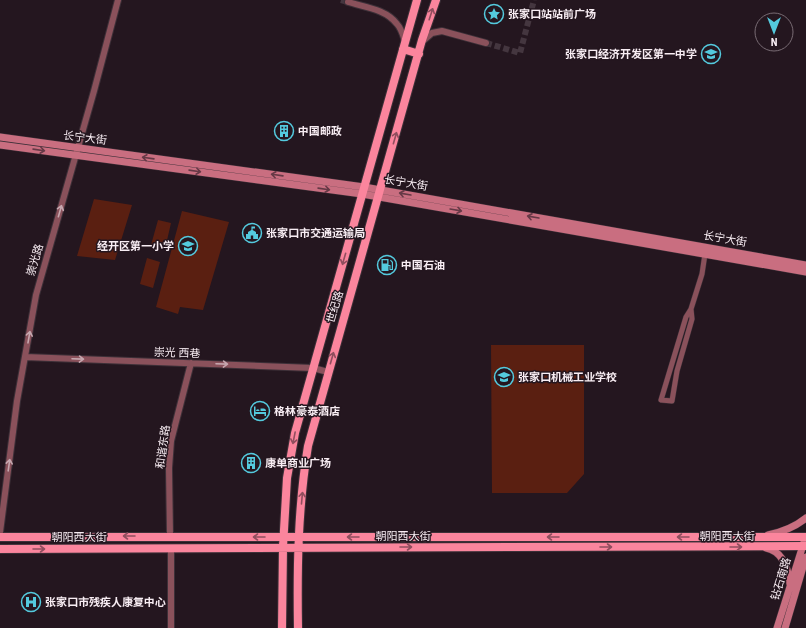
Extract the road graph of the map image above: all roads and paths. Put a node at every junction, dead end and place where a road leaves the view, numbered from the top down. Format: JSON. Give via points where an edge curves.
{"nodes":[{"id":1,"x":118,"y":0,"type":"edge"},
{"id":2,"x":417,"y":0,"type":"edge"},
{"id":3,"x":436,"y":0,"type":"edge"},
{"id":4,"x":348,"y":2,"type":"dead end"},
{"id":5,"x":486,"y":43,"type":"tunnel mouth"},
{"id":6,"x":404,"y":45,"type":"junction"},
{"id":7,"x":420,"y":50,"type":"junction"},
{"id":8,"x":0,"y":137,"type":"edge"},
{"id":9,"x":0,"y":145,"type":"edge"},
{"id":10,"x":76,"y":152,"type":"junction"},
{"id":11,"x":363,"y":190,"type":"junction"},
{"id":12,"x":379,"y":193,"type":"junction"},
{"id":13,"x":705,"y":254,"type":"junction"},
{"id":14,"x":806,"y":265,"type":"edge"},
{"id":15,"x":806,"y":272,"type":"edge"},
{"id":16,"x":691,"y":309,"type":"junction"},
{"id":17,"x":25,"y":357,"type":"junction"},
{"id":18,"x":191,"y":363,"type":"junction"},
{"id":19,"x":313,"y":368,"type":"junction"},
{"id":20,"x":328,"y":372,"type":"junction"},
{"id":21,"x":806,"y":518,"type":"edge"},
{"id":22,"x":0,"y":532,"type":"edge"},
{"id":23,"x":170,"y":536,"type":"junction"},
{"id":24,"x":0,"y":537,"type":"edge"},
{"id":25,"x":284,"y":537,"type":"junction"},
{"id":26,"x":298,"y":537,"type":"junction"},
{"id":27,"x":760,"y":537,"type":"junction"},
{"id":28,"x":806,"y":537,"type":"edge"},
{"id":29,"x":804,"y":546,"type":"edge"},
{"id":30,"x":283,"y":547,"type":"junction"},
{"id":31,"x":298,"y":547,"type":"junction"},
{"id":32,"x":760,"y":547,"type":"junction"},
{"id":33,"x":171,"y":548,"type":"junction"},
{"id":34,"x":0,"y":549,"type":"edge"},
{"id":35,"x":806,"y":557,"type":"edge"},
{"id":36,"x":806,"y":566,"type":"edge"},
{"id":37,"x":801,"y":574,"type":"junction"},
{"id":38,"x":790,"y":586,"type":"junction"},
{"id":39,"x":171,"y":628,"type":"edge"},
{"id":40,"x":282,"y":628,"type":"edge"},
{"id":41,"x":298,"y":628,"type":"edge"},
{"id":42,"x":777,"y":628,"type":"edge"},
{"id":43,"x":785,"y":628,"type":"edge"}],
"edges":[{"from":1,"to":10,"type":"street","name":"崇光路"},
{"from":2,"to":6,"type":"main road","name":"世纪路"},
{"from":7,"to":3,"type":"main road","name":"世纪路","one_way":true},
{"from":4,"to":6,"type":"street","via":[[380,11],[391,17],[398,24]]},
{"from":5,"to":7,"type":"street","via":[[442,31],[428,35]]},
{"from":6,"to":7,"type":"main road"},
{"from":6,"to":11,"type":"main road","name":"世纪路"},
{"from":12,"to":7,"type":"main road","name":"世纪路","one_way":true},
{"from":8,"to":10,"type":"main road","name":"长宁大街"},
{"from":9,"to":10,"type":"main road","name":"长宁大街","one_way":true},
{"from":10,"to":11,"type":"main road","name":"长宁大街"},
{"from":17,"to":10,"type":"street","name":"崇光路","one_way":true,"via":[[36,295]]},
{"from":11,"to":12,"type":"main road","name":"长宁大街"},
{"from":11,"to":19,"type":"main road","name":"世纪路","one_way":true},
{"from":12,"to":13,"type":"main road","name":"长宁大街","one_way":true},
{"from":14,"to":12,"type":"main road","name":"长宁大街","one_way":true},
{"from":20,"to":12,"type":"main road","name":"世纪路","one_way":true},
{"from":13,"to":15,"type":"main road","name":"长宁大街"},
{"from":13,"to":16,"type":"street","via":[[702,274]]},
{"from":16,"to":16,"type":"street","via":[[686,317],[661,400],[672,401],[677,371],[692,319]]},
{"from":17,"to":18,"type":"street","name":"崇光 西巷","one_way":true},
{"from":22,"to":17,"type":"street","name":"崇光路","one_way":true},
{"from":18,"to":19,"type":"street","name":"崇光 西巷","one_way":true},
{"from":18,"to":23,"type":"street","name":"和谐东路","via":[[171,441]]},
{"from":19,"to":20,"type":"street","name":"崇光 西巷"},
{"from":19,"to":25,"type":"main road","name":"世纪路","one_way":true,"via":[[291,454]]},
{"from":26,"to":20,"type":"main road","name":"世纪路","one_way":true,"via":[[307,452]]},
{"from":21,"to":27,"type":"main road","via":[[782,531]]},
{"from":23,"to":24,"type":"main road","name":"朝阳西大街","one_way":true},
{"from":25,"to":23,"type":"main road","name":"朝阳西大街","one_way":true},
{"from":25,"to":26,"type":"main road","name":"朝阳西大街"},
{"from":25,"to":30,"type":"main road","name":"世纪路"},
{"from":27,"to":26,"type":"main road","name":"朝阳西大街","one_way":true},
{"from":26,"to":31,"type":"main road","name":"世纪路"},
{"from":27,"to":28,"type":"main road","name":"朝阳西大街"},
{"from":28,"to":29,"type":"main road","name":"钻石南路"},
{"from":29,"to":32,"type":"main road","name":"朝阳西大街"},
{"from":29,"to":38,"type":"main road","name":"钻石南路"},
{"from":30,"to":31,"type":"main road","name":"朝阳西大街"},
{"from":30,"to":33,"type":"main road","name":"朝阳西大街"},
{"from":30,"to":40,"type":"main road","name":"世纪路"},
{"from":31,"to":32,"type":"main road","name":"朝阳西大街","one_way":true},
{"from":31,"to":41,"type":"main road","name":"世纪路"},
{"from":32,"to":38,"type":"main road","via":[[778,553],[788,568]]},
{"from":34,"to":33,"type":"main road","name":"朝阳西大街","one_way":true},
{"from":33,"to":39,"type":"street"},
{"from":35,"to":37,"type":"main road","name":"钻石南路"},
{"from":36,"to":37,"type":"main road"},
{"from":37,"to":43,"type":"main road","name":"钻石南路"},
{"from":38,"to":42,"type":"main road","name":"钻石南路"}]}
